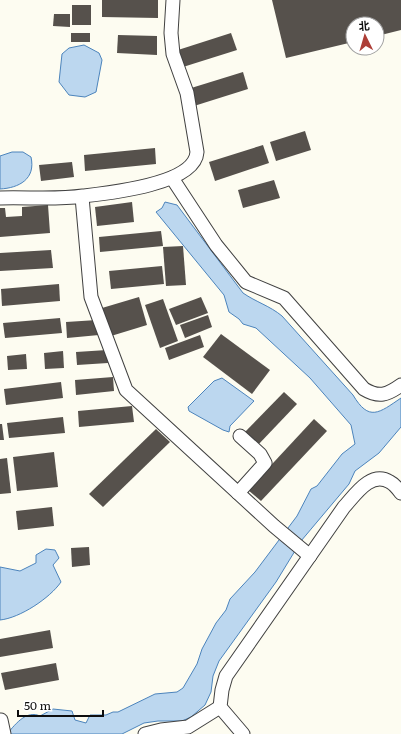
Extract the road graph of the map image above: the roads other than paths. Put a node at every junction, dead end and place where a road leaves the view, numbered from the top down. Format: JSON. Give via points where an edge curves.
{"nodes":[{"id":1,"x":173,"y":0,"type":"edge"},
{"id":2,"x":172,"y":178,"type":"junction"},
{"id":3,"x":82,"y":197,"type":"junction"},
{"id":4,"x":0,"y":198,"type":"edge"},
{"id":5,"x":401,"y":385,"type":"edge"},
{"id":6,"x":240,"y":436,"type":"dead end"},
{"id":7,"x":238,"y":493,"type":"junction"},
{"id":8,"x":401,"y":493,"type":"edge"},
{"id":9,"x":306,"y":552,"type":"junction"},
{"id":10,"x":220,"y":707,"type":"junction"},
{"id":11,"x":1,"y":720,"type":"dead end"},
{"id":12,"x":4,"y":734,"type":"edge"},
{"id":13,"x":145,"y":734,"type":"edge"},
{"id":14,"x":243,"y":734,"type":"edge"}],
"edges":[{"from":1,"to":2,"type":"street","via":[[173,54],[187,93],[197,152],[196,159],[190,167]]},
{"from":2,"to":3,"type":"street","via":[[135,188]]},
{"from":2,"to":5,"type":"street","via":[[216,244],[246,282],[284,298],[364,389],[373,394],[383,395]]},
{"from":3,"to":4,"type":"street"},
{"from":3,"to":7,"type":"street","via":[[91,297],[126,390]]},
{"from":6,"to":7,"type":"street","via":[[265,462]]},
{"from":7,"to":9,"type":"street"},
{"from":8,"to":9,"type":"street","via":[[390,482],[374,479],[344,507]]},
{"from":9,"to":10,"type":"street","via":[[226,676]]},
{"from":10,"to":13,"type":"street","via":[[188,726]]},
{"from":10,"to":14,"type":"street"},
{"from":11,"to":12,"type":"street"}]}
